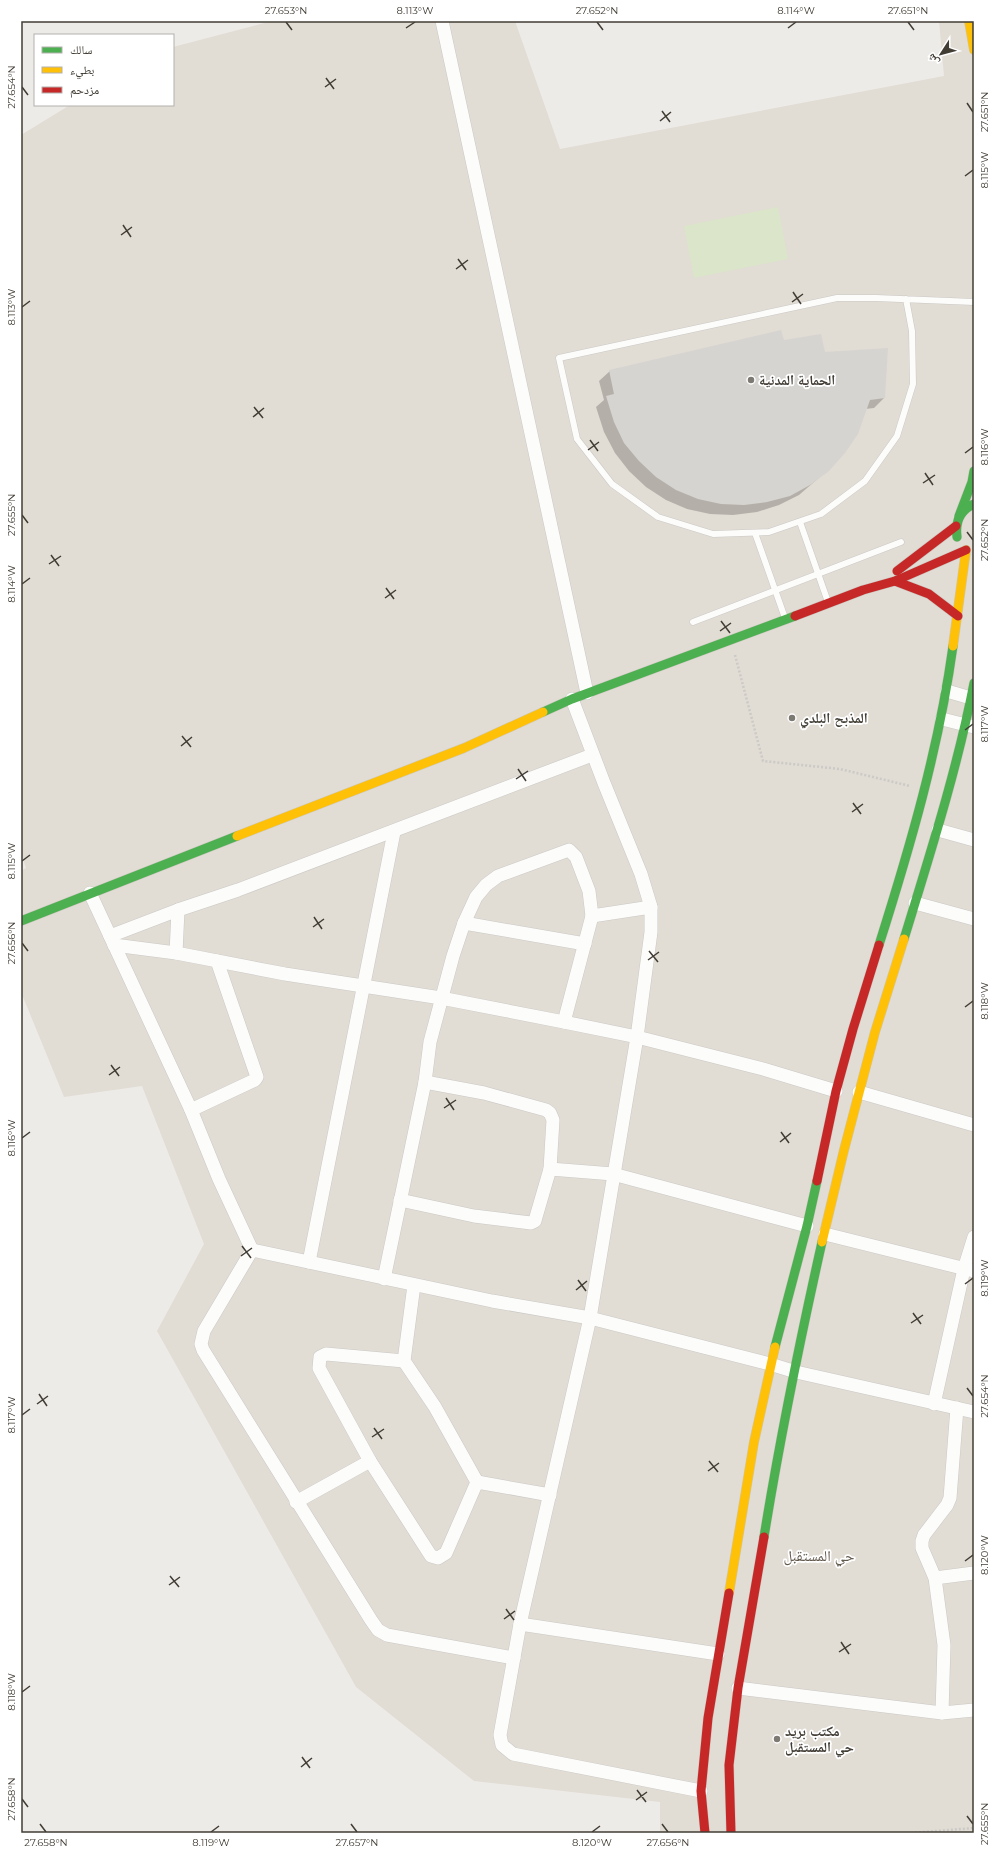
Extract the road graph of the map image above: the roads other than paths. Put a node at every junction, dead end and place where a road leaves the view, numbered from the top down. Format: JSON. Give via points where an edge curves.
{"nodes":[{"id":1,"x":442,"y":21,"type":"edge"},
{"id":2,"x":969,"y":21,"type":"edge"},
{"id":3,"x":974,"y":50,"type":"edge"},
{"id":4,"x":906,"y":299,"type":"junction"},
{"id":5,"x":974,"y":302,"type":"edge"},
{"id":6,"x":974,"y":471,"type":"edge"},
{"id":7,"x":974,"y":504,"type":"edge"},
{"id":8,"x":958,"y":521,"type":"junction"},
{"id":9,"x":800,"y":522,"type":"junction"},
{"id":10,"x":755,"y":533,"type":"junction"},
{"id":11,"x":901,"y":542,"type":"dead end"},
{"id":12,"x":970,"y":552,"type":"edge"},
{"id":13,"x":819,"y":574,"type":"junction"},
{"id":14,"x":895,"y":581,"type":"junction"},
{"id":15,"x":776,"y":590,"type":"junction"},
{"id":16,"x":864,"y":590,"type":"junction"},
{"id":17,"x":829,"y":604,"type":"junction"},
{"id":18,"x":958,"y":616,"type":"junction"},
{"id":19,"x":786,"y":620,"type":"junction"},
{"id":20,"x":693,"y":622,"type":"dead end"},
{"id":21,"x":974,"y":683,"type":"edge"},
{"id":22,"x":947,"y":691,"type":"junction"},
{"id":23,"x":587,"y":693,"type":"junction"},
{"id":24,"x":973,"y":698,"type":"edge"},
{"id":25,"x":572,"y":699,"type":"junction"},
{"id":26,"x":942,"y":718,"type":"junction"},
{"id":27,"x":970,"y":726,"type":"edge"},
{"id":28,"x":592,"y":755,"type":"junction"},
{"id":29,"x":938,"y":830,"type":"junction"},
{"id":30,"x":394,"y":832,"type":"junction"},
{"id":31,"x":974,"y":840,"type":"edge"},
{"id":32,"x":90,"y":893,"type":"junction"},
{"id":33,"x":915,"y":902,"type":"junction"},
{"id":34,"x":651,"y":907,"type":"junction"},
{"id":35,"x":178,"y":910,"type":"junction"},
{"id":36,"x":592,"y":916,"type":"junction"},
{"id":37,"x":974,"y":919,"type":"edge"},
{"id":38,"x":21,"y":921,"type":"edge"},
{"id":39,"x":464,"y":923,"type":"junction"},
{"id":40,"x":112,"y":940,"type":"junction"},
{"id":41,"x":584,"y":944,"type":"junction"},
{"id":42,"x":176,"y":953,"type":"junction"},
{"id":43,"x":217,"y":961,"type":"junction"},
{"id":44,"x":364,"y":986,"type":"junction"},
{"id":45,"x":441,"y":998,"type":"junction"},
{"id":46,"x":564,"y":1022,"type":"junction"},
{"id":47,"x":637,"y":1037,"type":"junction"},
{"id":48,"x":425,"y":1082,"type":"junction"},
{"id":49,"x":836,"y":1091,"type":"junction"},
{"id":50,"x":859,"y":1092,"type":"junction"},
{"id":51,"x":191,"y":1110,"type":"junction"},
{"id":52,"x":974,"y":1125,"type":"edge"},
{"id":53,"x":550,"y":1169,"type":"junction"},
{"id":54,"x":613,"y":1174,"type":"junction"},
{"id":55,"x":400,"y":1200,"type":"junction"},
{"id":56,"x":807,"y":1226,"type":"junction"},
{"id":57,"x":825,"y":1234,"type":"junction"},
{"id":58,"x":974,"y":1236,"type":"edge"},
{"id":59,"x":252,"y":1250,"type":"junction"},
{"id":60,"x":309,"y":1262,"type":"junction"},
{"id":61,"x":969,"y":1270,"type":"edge"},
{"id":62,"x":384,"y":1279,"type":"junction"},
{"id":63,"x":414,"y":1285,"type":"junction"},
{"id":64,"x":590,"y":1318,"type":"junction"},
{"id":65,"x":404,"y":1361,"type":"junction"},
{"id":66,"x":770,"y":1364,"type":"junction"},
{"id":67,"x":796,"y":1372,"type":"junction"},
{"id":68,"x":934,"y":1404,"type":"junction"},
{"id":69,"x":957,"y":1408,"type":"junction"},
{"id":70,"x":974,"y":1412,"type":"edge"},
{"id":71,"x":370,"y":1462,"type":"junction"},
{"id":72,"x":476,"y":1482,"type":"junction"},
{"id":73,"x":550,"y":1495,"type":"junction"},
{"id":74,"x":296,"y":1502,"type":"junction"},
{"id":75,"x":974,"y":1573,"type":"edge"},
{"id":76,"x":935,"y":1578,"type":"junction"},
{"id":77,"x":520,"y":1624,"type":"junction"},
{"id":78,"x":718,"y":1654,"type":"junction"},
{"id":79,"x":514,"y":1658,"type":"junction"},
{"id":80,"x":738,"y":1688,"type":"junction"},
{"id":81,"x":974,"y":1710,"type":"edge"},
{"id":82,"x":942,"y":1713,"type":"junction"},
{"id":83,"x":701,"y":1790,"type":"junction"},
{"id":84,"x":705,"y":1833,"type":"edge"},
{"id":85,"x":731,"y":1833,"type":"edge"}],
"edges":[{"from":1,"to":23,"type":"street"},
{"from":2,"to":3,"type":"street"},
{"from":4,"to":5,"type":"lane"},
{"from":4,"to":9,"type":"lane","via":[[912,331],[913,384],[897,436],[865,481],[821,514]]},
{"from":4,"to":10,"type":"lane","via":[[837,298],[559,358],[577,439],[612,484],[658,517],[713,534]]},
{"from":6,"to":8,"type":"street"},
{"from":7,"to":8,"type":"street","via":[[964,510]]},
{"from":8,"to":12,"type":"street","via":[[958,539]]},
{"from":8,"to":16,"type":"street","via":[[906,565]]},
{"from":9,"to":10,"type":"lane","via":[[769,532]]},
{"from":9,"to":13,"type":"lane"},
{"from":10,"to":15,"type":"lane"},
{"from":11,"to":13,"type":"lane"},
{"from":12,"to":14,"type":"street"},
{"from":12,"to":18,"type":"street"},
{"from":13,"to":15,"type":"lane"},
{"from":13,"to":17,"type":"lane"},
{"from":14,"to":16,"type":"street"},
{"from":14,"to":18,"type":"street","via":[[910,584],[936,597]]},
{"from":15,"to":19,"type":"lane"},
{"from":15,"to":20,"type":"lane"},
{"from":16,"to":17,"type":"street"},
{"from":17,"to":19,"type":"street"},
{"from":18,"to":22,"type":"street"},
{"from":19,"to":23,"type":"street"},
{"from":21,"to":24,"type":"street"},
{"from":22,"to":24,"type":"street"},
{"from":22,"to":26,"type":"street"},
{"from":23,"to":25,"type":"street"},
{"from":24,"to":27,"type":"street"},
{"from":25,"to":28,"type":"street"},
{"from":25,"to":32,"type":"street","via":[[464,748]]},
{"from":26,"to":27,"type":"street"},
{"from":26,"to":49,"type":"street","via":[[907,856]]},
{"from":27,"to":29,"type":"street"},
{"from":28,"to":30,"type":"street"},
{"from":28,"to":34,"type":"street","via":[[641,874]]},
{"from":29,"to":31,"type":"street"},
{"from":29,"to":33,"type":"street"},
{"from":30,"to":35,"type":"street"},
{"from":30,"to":44,"type":"street"},
{"from":32,"to":38,"type":"street"},
{"from":32,"to":40,"type":"street"},
{"from":33,"to":37,"type":"street"},
{"from":33,"to":50,"type":"street"},
{"from":34,"to":36,"type":"street"},
{"from":34,"to":47,"type":"street","via":[[651,932]]},
{"from":35,"to":40,"type":"street"},
{"from":35,"to":42,"type":"street"},
{"from":36,"to":39,"type":"street","via":[[589,891],[576,857],[569,850],[498,876],[476,897]]},
{"from":36,"to":41,"type":"street"},
{"from":39,"to":41,"type":"street"},
{"from":39,"to":45,"type":"street"},
{"from":40,"to":42,"type":"street"},
{"from":40,"to":51,"type":"street"},
{"from":41,"to":46,"type":"street"},
{"from":42,"to":43,"type":"street"},
{"from":43,"to":44,"type":"street"},
{"from":43,"to":51,"type":"street","via":[[257,1077]]},
{"from":44,"to":45,"type":"street"},
{"from":44,"to":60,"type":"street"},
{"from":45,"to":46,"type":"street"},
{"from":45,"to":48,"type":"street","via":[[430,1042]]},
{"from":46,"to":47,"type":"street"},
{"from":47,"to":49,"type":"street","via":[[763,1069]]},
{"from":47,"to":54,"type":"street"},
{"from":48,"to":53,"type":"street","via":[[484,1093],[546,1110],[553,1120]]},
{"from":48,"to":55,"type":"street"},
{"from":49,"to":56,"type":"street"},
{"from":50,"to":52,"type":"street"},
{"from":50,"to":57,"type":"street"},
{"from":51,"to":59,"type":"street"},
{"from":53,"to":54,"type":"street"},
{"from":53,"to":55,"type":"street","via":[[535,1221],[531,1223],[474,1216]]},
{"from":54,"to":56,"type":"street"},
{"from":54,"to":64,"type":"street"},
{"from":55,"to":62,"type":"street"},
{"from":56,"to":66,"type":"street"},
{"from":57,"to":61,"type":"street"},
{"from":57,"to":67,"type":"street","via":[[810,1294]]},
{"from":58,"to":61,"type":"street"},
{"from":59,"to":60,"type":"street"},
{"from":59,"to":74,"type":"street","via":[[204,1331],[201,1344]]},
{"from":60,"to":62,"type":"street"},
{"from":61,"to":68,"type":"street"},
{"from":62,"to":63,"type":"street"},
{"from":63,"to":64,"type":"street"},
{"from":63,"to":65,"type":"street"},
{"from":64,"to":66,"type":"street"},
{"from":64,"to":73,"type":"street"},
{"from":65,"to":71,"type":"street","via":[[326,1354],[320,1357],[319,1368]]},
{"from":65,"to":72,"type":"street","via":[[434,1407]]},
{"from":66,"to":67,"type":"street"},
{"from":66,"to":78,"type":"street"},
{"from":67,"to":68,"type":"street"},
{"from":67,"to":80,"type":"street","via":[[774,1476]]},
{"from":68,"to":69,"type":"street"},
{"from":69,"to":70,"type":"street"},
{"from":69,"to":76,"type":"street","via":[[950,1498],[922,1541],[922,1548]]},
{"from":71,"to":72,"type":"street","via":[[431,1556],[438,1558],[446,1553]]},
{"from":71,"to":74,"type":"street"},
{"from":72,"to":73,"type":"street"},
{"from":73,"to":77,"type":"street"},
{"from":74,"to":79,"type":"street","via":[[378,1630],[393,1636]]},
{"from":75,"to":76,"type":"street"},
{"from":76,"to":82,"type":"street","via":[[944,1645]]},
{"from":77,"to":78,"type":"street"},
{"from":77,"to":79,"type":"street"},
{"from":78,"to":83,"type":"street"},
{"from":79,"to":83,"type":"street","via":[[500,1735],[506,1750],[513,1754]]},
{"from":80,"to":82,"type":"street"},
{"from":80,"to":85,"type":"street","via":[[729,1765]]},
{"from":81,"to":82,"type":"street"},
{"from":83,"to":84,"type":"street"}]}
